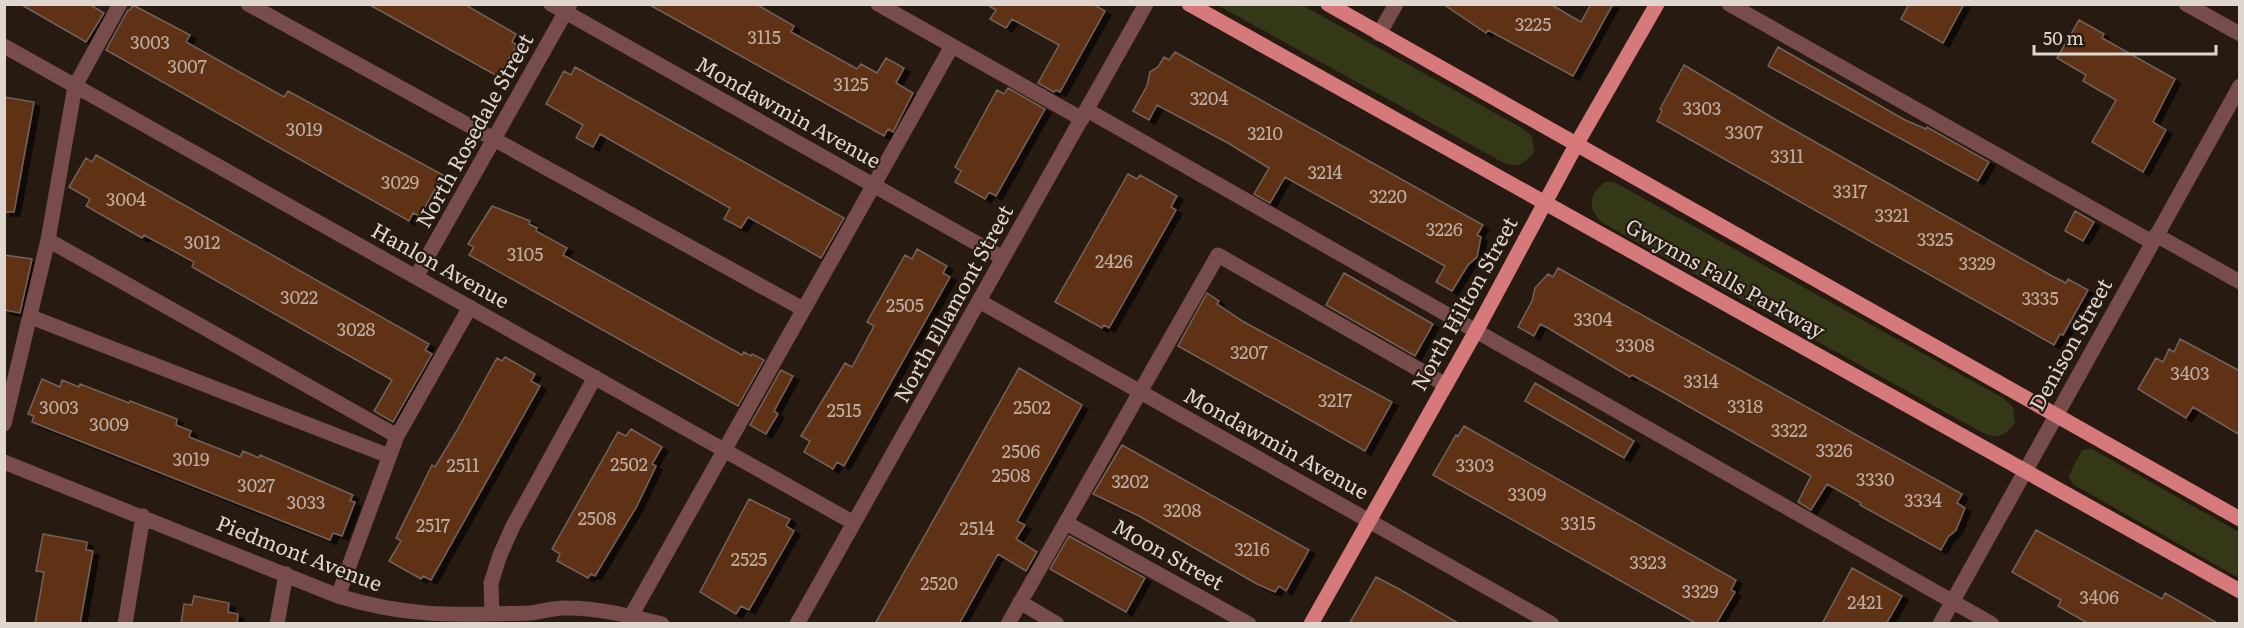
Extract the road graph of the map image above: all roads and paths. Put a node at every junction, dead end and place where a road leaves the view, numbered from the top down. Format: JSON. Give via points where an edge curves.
{"nodes":[{"id":1,"x":120,"y":4,"type":"edge"},
{"id":2,"x":248,"y":4,"type":"edge"},
{"id":3,"x":878,"y":4,"type":"edge"},
{"id":4,"x":1146,"y":4,"type":"edge"},
{"id":5,"x":1189,"y":4,"type":"edge"},
{"id":6,"x":1328,"y":4,"type":"edge"},
{"id":7,"x":1396,"y":4,"type":"edge"},
{"id":8,"x":1657,"y":4,"type":"edge"},
{"id":9,"x":1730,"y":4,"type":"edge"},
{"id":10,"x":2186,"y":4,"type":"edge"},
{"id":11,"x":562,"y":7,"type":"edge"},
{"id":12,"x":1379,"y":34,"type":"junction"},
{"id":13,"x":2240,"y":34,"type":"edge"},
{"id":14,"x":4,"y":46,"type":"edge"},
{"id":15,"x":952,"y":46,"type":"junction"},
{"id":16,"x":75,"y":86,"type":"junction"},
{"id":17,"x":2240,"y":86,"type":"edge"},
{"id":18,"x":1085,"y":115,"type":"junction"},
{"id":19,"x":494,"y":140,"type":"junction"},
{"id":20,"x":1576,"y":145,"type":"junction"},
{"id":21,"x":873,"y":185,"type":"junction"},
{"id":22,"x":1544,"y":203,"type":"junction"},
{"id":23,"x":2154,"y":239,"type":"junction"},
{"id":24,"x":48,"y":240,"type":"junction"},
{"id":25,"x":1003,"y":258,"type":"junction"},
{"id":26,"x":416,"y":277,"type":"junction"},
{"id":27,"x":2240,"y":282,"type":"edge"},
{"id":28,"x":979,"y":301,"type":"junction"},
{"id":29,"x":470,"y":307,"type":"junction"},
{"id":30,"x":803,"y":309,"type":"junction"},
{"id":31,"x":31,"y":317,"type":"junction"},
{"id":32,"x":1476,"y":331,"type":"junction"},
{"id":33,"x":595,"y":377,"type":"junction"},
{"id":34,"x":1446,"y":385,"type":"junction"},
{"id":35,"x":1140,"y":392,"type":"junction"},
{"id":36,"x":2056,"y":417,"type":"junction"},
{"id":37,"x":4,"y":424,"type":"edge"},
{"id":38,"x":397,"y":436,"type":"junction"},
{"id":39,"x":725,"y":450,"type":"junction"},
{"id":40,"x":389,"y":456,"type":"junction"},
{"id":41,"x":4,"y":462,"type":"edge"},
{"id":42,"x":2026,"y":470,"type":"junction"},
{"id":43,"x":143,"y":516,"type":"junction"},
{"id":44,"x":2240,"y":519,"type":"edge"},
{"id":45,"x":1368,"y":520,"type":"junction"},
{"id":46,"x":854,"y":523,"type":"junction"},
{"id":47,"x":1065,"y":523,"type":"junction"},
{"id":48,"x":286,"y":574,"type":"junction"},
{"id":49,"x":2240,"y":591,"type":"edge"},
{"id":50,"x":338,"y":596,"type":"junction"},
{"id":51,"x":1953,"y":601,"type":"junction"},
{"id":52,"x":1020,"y":602,"type":"junction"},
{"id":53,"x":492,"y":614,"type":"junction"},
{"id":54,"x":631,"y":616,"type":"junction"},
{"id":55,"x":125,"y":624,"type":"edge"},
{"id":56,"x":277,"y":624,"type":"edge"},
{"id":57,"x":662,"y":624,"type":"edge"},
{"id":58,"x":797,"y":624,"type":"edge"},
{"id":59,"x":1008,"y":624,"type":"edge"},
{"id":60,"x":1057,"y":624,"type":"edge"},
{"id":61,"x":1250,"y":624,"type":"edge"},
{"id":62,"x":1311,"y":624,"type":"edge"},
{"id":63,"x":1552,"y":624,"type":"edge"},
{"id":64,"x":1940,"y":624,"type":"edge"},
{"id":65,"x":1992,"y":624,"type":"edge"}],
"edges":[{"from":1,"to":16,"type":"street"},
{"from":2,"to":19,"type":"street"},
{"from":3,"to":15,"type":"street"},
{"from":4,"to":18,"type":"street","name":"North Ellamont Street"},
{"from":5,"to":22,"type":"main road","name":"Gwynns Falls Parkway"},
{"from":6,"to":12,"type":"main road","name":"Gwynns Falls Parkway"},
{"from":7,"to":12,"type":"street"},
{"from":8,"to":20,"type":"main road","name":"North Hilton Street"},
{"from":9,"to":23,"type":"street"},
{"from":10,"to":13,"type":"street"},
{"from":11,"to":19,"type":"street","name":"North Rosedale Street"},
{"from":11,"to":21,"type":"street","name":"Mondawmin Avenue"},
{"from":12,"to":20,"type":"main road","name":"Gwynns Falls Parkway"},
{"from":14,"to":16,"type":"street","name":"Hanlon Avenue"},
{"from":15,"to":18,"type":"street"},
{"from":15,"to":21,"type":"street"},
{"from":16,"to":24,"type":"street"},
{"from":16,"to":26,"type":"street","name":"Hanlon Avenue"},
{"from":17,"to":23,"type":"street","name":"Denison Street"},
{"from":18,"to":25,"type":"street","name":"North Ellamont Street"},
{"from":18,"to":32,"type":"street"},
{"from":19,"to":26,"type":"street","name":"North Rosedale Street"},
{"from":19,"to":30,"type":"street"},
{"from":20,"to":22,"type":"main road","name":"North Hilton Street"},
{"from":20,"to":36,"type":"main road","name":"Gwynns Falls Parkway"},
{"from":21,"to":25,"type":"street","name":"Mondawmin Avenue"},
{"from":21,"to":30,"type":"street"},
{"from":22,"to":32,"type":"main road","name":"North Hilton Street"},
{"from":22,"to":42,"type":"main road","name":"Gwynns Falls Parkway"},
{"from":23,"to":27,"type":"street"},
{"from":23,"to":36,"type":"street","name":"Denison Street"},
{"from":24,"to":31,"type":"street"},
{"from":24,"to":38,"type":"street"},
{"from":25,"to":28,"type":"street","name":"North Ellamont Street"},
{"from":26,"to":29,"type":"street","name":"Hanlon Avenue"},
{"from":28,"to":35,"type":"street","name":"Mondawmin Avenue"},
{"from":28,"to":46,"type":"street","name":"North Ellamont Street"},
{"from":29,"to":33,"type":"street","name":"Hanlon Avenue"},
{"from":29,"to":38,"type":"street"},
{"from":30,"to":39,"type":"street"},
{"from":31,"to":37,"type":"street"},
{"from":31,"to":40,"type":"street"},
{"from":32,"to":34,"type":"main road","name":"North Hilton Street"},
{"from":32,"to":51,"type":"street"},
{"from":33,"to":39,"type":"street","name":"Hanlon Avenue"},
{"from":33,"to":53,"type":"street","via":[[500,555],[491,583]]},
{"from":34,"to":35,"type":"street","via":[[1218,255]]},
{"from":34,"to":45,"type":"main road","name":"North Hilton Street"},
{"from":35,"to":45,"type":"street","name":"Mondawmin Avenue"},
{"from":35,"to":47,"type":"street"},
{"from":36,"to":42,"type":"street","name":"Denison Street"},
{"from":36,"to":44,"type":"main road","name":"Gwynns Falls Parkway"},
{"from":38,"to":40,"type":"street"},
{"from":39,"to":46,"type":"street","name":"Hanlon Avenue"},
{"from":39,"to":54,"type":"street"},
{"from":40,"to":50,"type":"street"},
{"from":41,"to":43,"type":"street","name":"Piedmont Avenue"},
{"from":42,"to":49,"type":"main road","name":"Gwynns Falls Parkway"},
{"from":42,"to":51,"type":"street","name":"Denison Street"},
{"from":43,"to":48,"type":"street","name":"Piedmont Avenue"},
{"from":43,"to":55,"type":"street"},
{"from":45,"to":62,"type":"main road","name":"North Hilton Street"},
{"from":45,"to":63,"type":"street","name":"Mondawmin Avenue"},
{"from":46,"to":58,"type":"street","name":"North Ellamont Street"},
{"from":47,"to":52,"type":"street"},
{"from":47,"to":61,"type":"street","name":"Moon Street"},
{"from":48,"to":50,"type":"street","name":"Piedmont Avenue"},
{"from":48,"to":56,"type":"street"},
{"from":50,"to":53,"type":"street","name":"Piedmont Avenue","via":[[405,612],[446,616]]},
{"from":51,"to":64,"type":"street","name":"Denison Street"},
{"from":51,"to":65,"type":"street"},
{"from":52,"to":59,"type":"street"},
{"from":52,"to":60,"type":"street"},
{"from":53,"to":54,"type":"street","name":"Piedmont Avenue","via":[[564,607]]},
{"from":54,"to":57,"type":"street","name":"Piedmont Avenue"}]}
